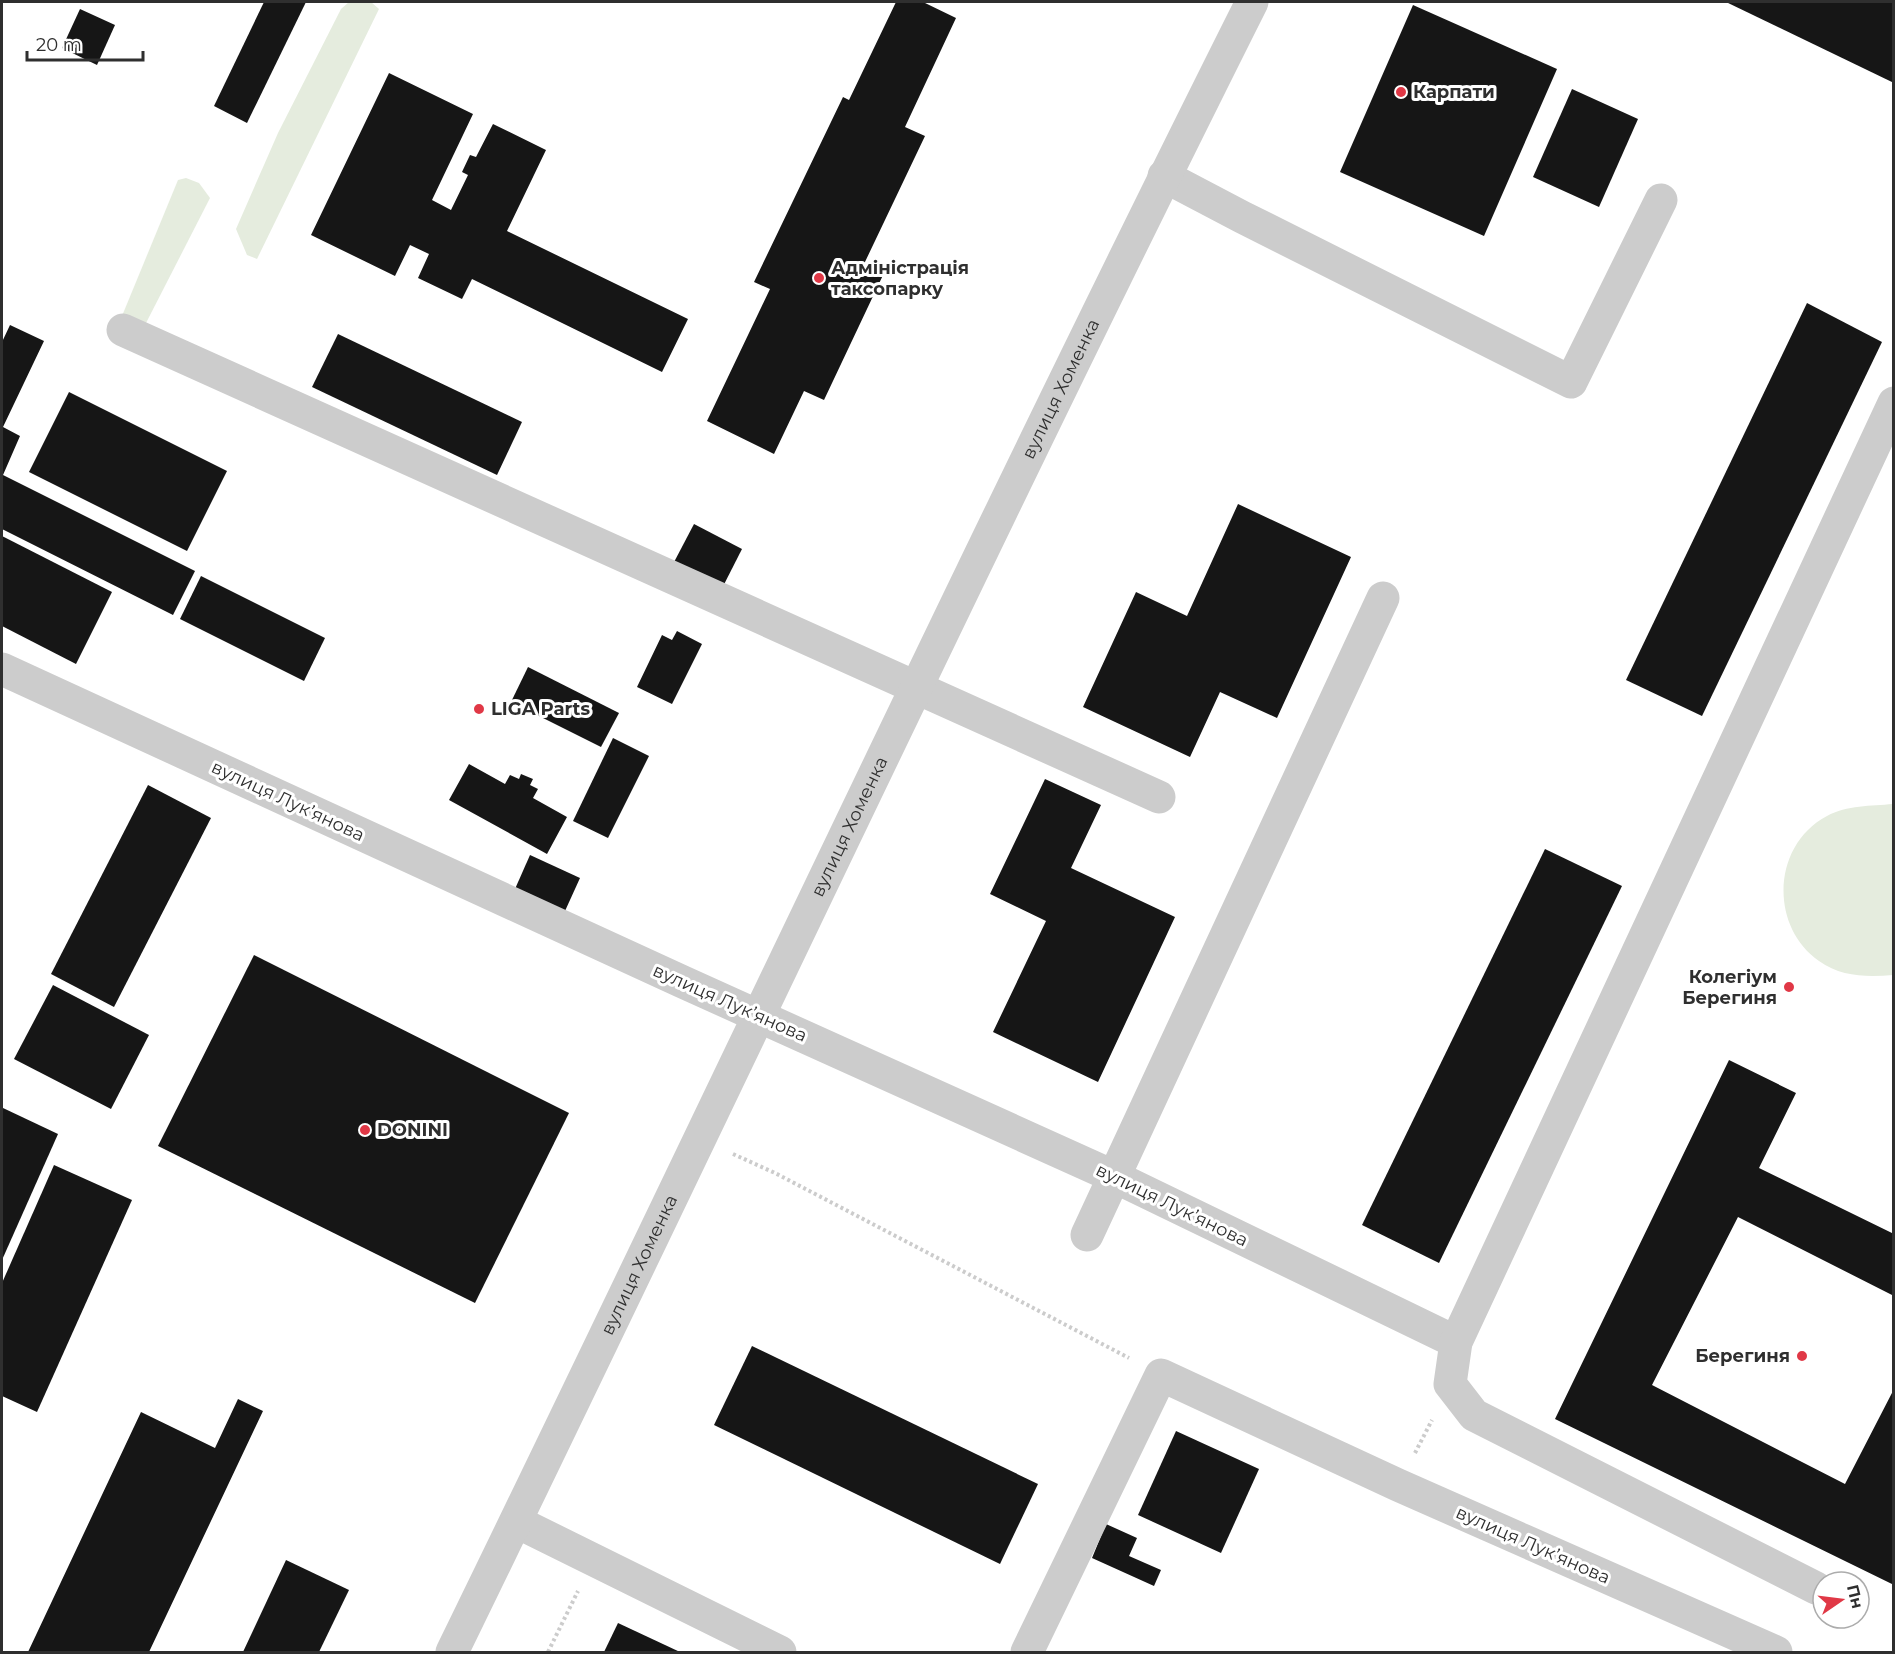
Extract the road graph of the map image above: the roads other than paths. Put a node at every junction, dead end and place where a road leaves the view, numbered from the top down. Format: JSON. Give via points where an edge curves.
{"nodes":[{"id":1,"x":1252,"y":2,"type":"edge"},
{"id":2,"x":1164,"y":176,"type":"junction"},
{"id":3,"x":1661,"y":200,"type":"dead end"},
{"id":4,"x":123,"y":330,"type":"dead end"},
{"id":5,"x":1893,"y":403,"type":"edge"},
{"id":6,"x":1383,"y":598,"type":"dead end"},
{"id":7,"x":2,"y":669,"type":"edge"},
{"id":8,"x":916,"y":688,"type":"junction"},
{"id":9,"x":1159,"y":797,"type":"dead end"},
{"id":10,"x":758,"y":1016,"type":"junction"},
{"id":11,"x":1115,"y":1177,"type":"junction"},
{"id":12,"x":1087,"y":1235,"type":"dead end"},
{"id":13,"x":1456,"y":1342,"type":"junction"},
{"id":14,"x":517,"y":1522,"type":"junction"},
{"id":15,"x":1811,"y":1585,"type":"edge"},
{"id":16,"x":452,"y":1653,"type":"edge"},
{"id":17,"x":780,"y":1653,"type":"edge"},
{"id":18,"x":1027,"y":1653,"type":"edge"},
{"id":19,"x":1776,"y":1653,"type":"edge"}],
"edges":[{"from":1,"to":2,"type":"street","name":"вулиця Хоменка"},
{"from":2,"to":3,"type":"street","via":[[1571,382]]},
{"from":2,"to":8,"type":"street","name":"вулиця Хоменка"},
{"from":4,"to":8,"type":"street"},
{"from":5,"to":13,"type":"street"},
{"from":6,"to":11,"type":"street"},
{"from":7,"to":10,"type":"street","name":"вулиця Лукʼянова"},
{"from":8,"to":9,"type":"street"},
{"from":8,"to":10,"type":"street","name":"вулиця Хоменка"},
{"from":10,"to":11,"type":"street","name":"вулиця Лукʼянова"},
{"from":10,"to":14,"type":"street","name":"вулиця Хоменка"},
{"from":11,"to":12,"type":"street"},
{"from":11,"to":13,"type":"street","name":"вулиця Лукʼянова"},
{"from":13,"to":15,"type":"street","via":[[1450,1384],[1474,1414]]},
{"from":14,"to":16,"type":"street","name":"вулиця Хоменка"},
{"from":14,"to":17,"type":"street"},
{"from":18,"to":19,"type":"street","name":"вулиця Лукʼянова","via":[[1161,1375]]}]}
